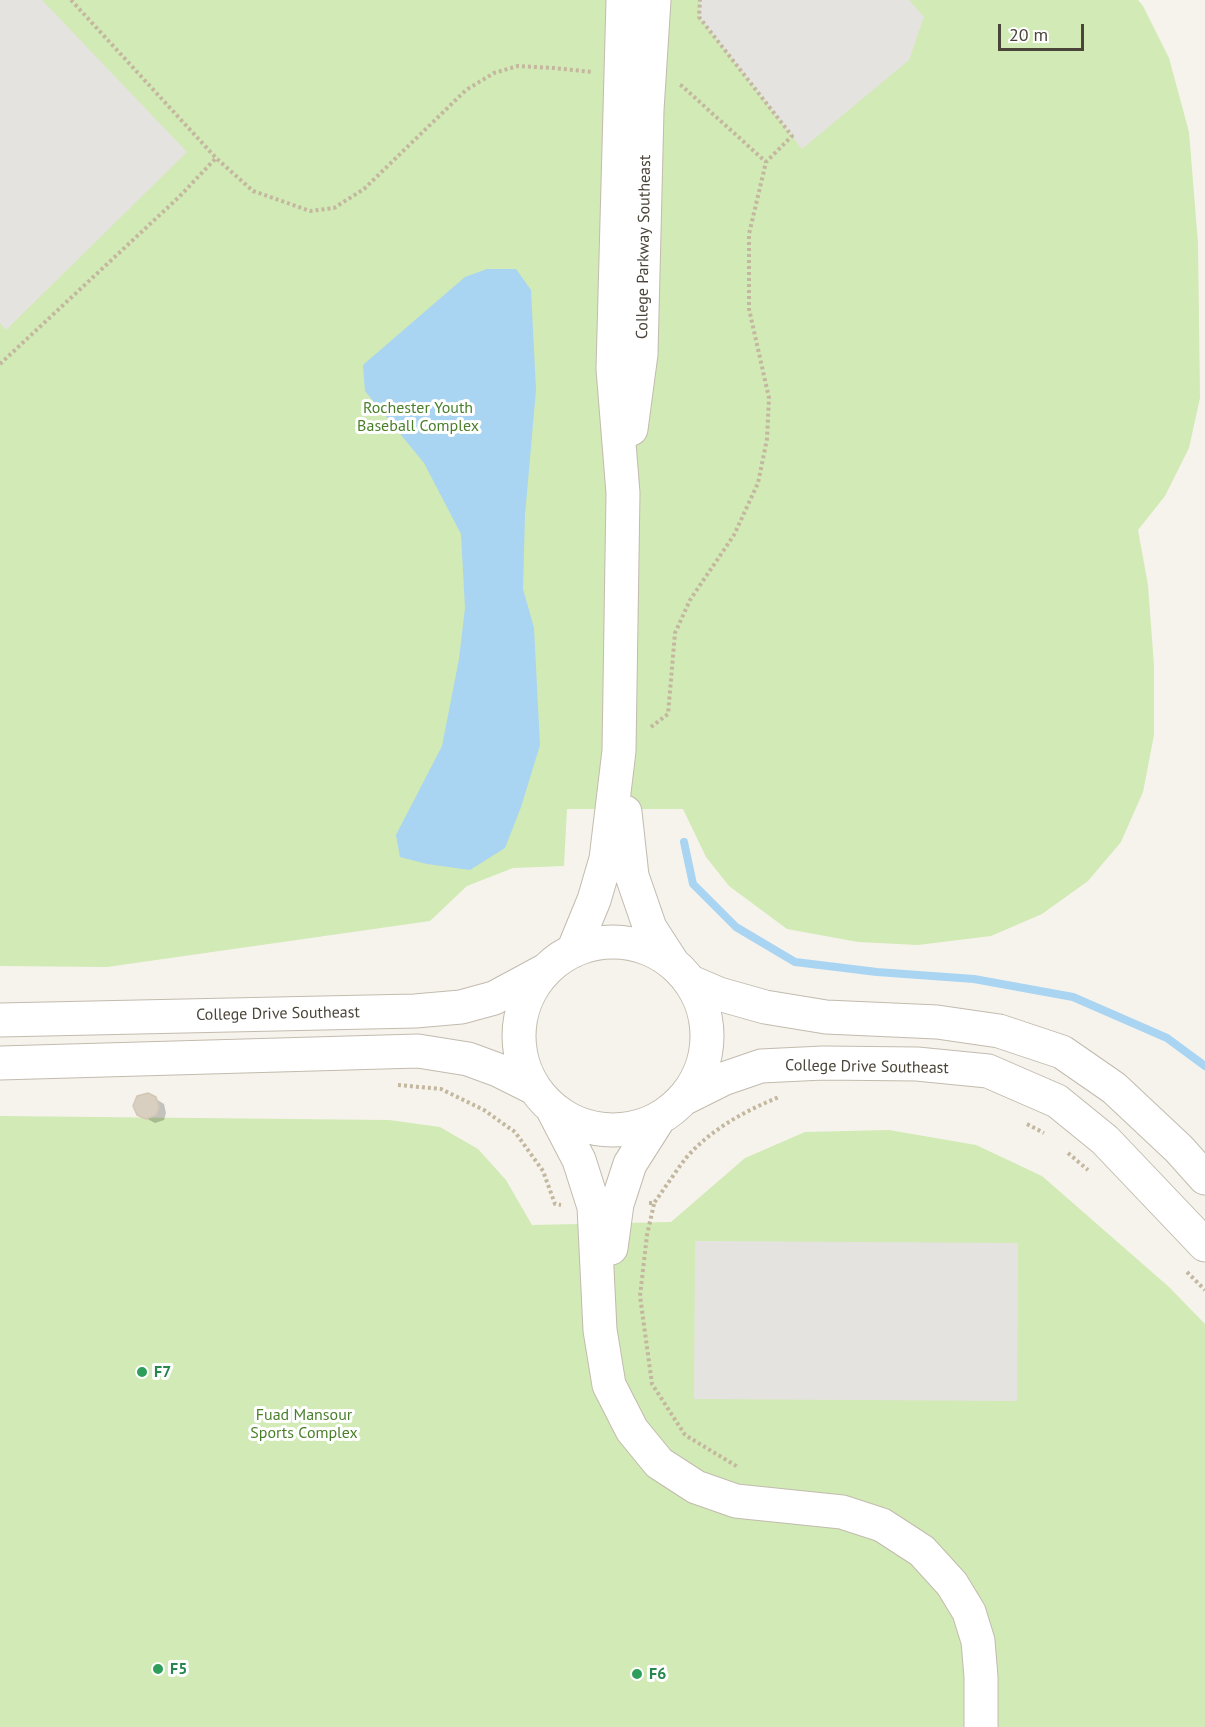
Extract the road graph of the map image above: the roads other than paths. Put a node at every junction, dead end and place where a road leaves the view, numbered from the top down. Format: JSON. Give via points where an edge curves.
{"nodes":[{"id":1,"x":623,"y":0,"type":"edge"},
{"id":2,"x":654,"y":0,"type":"edge"},
{"id":3,"x":634,"y":78,"type":"junction"},
{"id":4,"x":619,"y":751,"type":"junction"},
{"id":5,"x":560,"y":960,"type":"junction"},
{"id":6,"x":681,"y":972,"type":"junction"},
{"id":7,"x":0,"y":1020,"type":"edge"},
{"id":8,"x":0,"y":1063,"type":"edge"},
{"id":9,"x":685,"y":1098,"type":"junction"},
{"id":10,"x":544,"y":1099,"type":"junction"},
{"id":11,"x":658,"y":1120,"type":"junction"},
{"id":12,"x":1205,"y":1178,"type":"edge"},
{"id":13,"x":605,"y":1205,"type":"junction"},
{"id":14,"x":1195,"y":1258,"type":"edge"},
{"id":15,"x":981,"y":1727,"type":"edge"}],
"edges":[{"from":1,"to":3,"type":"street","name":"College Parkway Southeast"},
{"from":2,"to":3,"type":"street","name":"College Parkway Southeast"},
{"from":3,"to":4,"type":"street","name":"College Parkway Southeast","via":[[641,354],[623,493]]},
{"from":4,"to":5,"type":"street","name":"College Parkway Southeast","via":[[606,859],[594,900]]},
{"from":4,"to":6,"type":"street","name":"College Parkway Southeast","via":[[632,876],[650,927]]},
{"from":5,"to":6,"type":"street","via":[[609,942],[628,943],[643,946]]},
{"from":5,"to":7,"type":"street","name":"College Drive Southeast","via":[[494,998],[461,1007]]},
{"from":5,"to":10,"type":"street","via":[[528,996],[520,1027],[522,1058]]},
{"from":6,"to":9,"type":"street","via":[[705,1012],[708,1033],[703,1067]]},
{"from":6,"to":12,"type":"street","via":[[719,994],[765,1007],[826,1017],[937,1022],[999,1030],[1062,1052],[1114,1088]]},
{"from":8,"to":10,"type":"street","via":[[418,1051],[468,1059],[498,1070]]},
{"from":9,"to":11,"type":"street"},
{"from":9,"to":14,"type":"street","name":"College Drive Southeast","via":[[761,1066],[917,1064],[988,1071],[1057,1101],[1106,1140]]},
{"from":10,"to":11,"type":"street","via":[[586,1127],[602,1130],[638,1128]]},
{"from":10,"to":13,"type":"street"},
{"from":11,"to":13,"type":"street"},
{"from":13,"to":15,"type":"street","via":[[600,1330],[609,1385],[632,1430],[660,1463],[696,1487],[736,1501],[842,1512],[882,1525],[922,1551],[952,1584],[969,1612],[978,1641]]}]}
